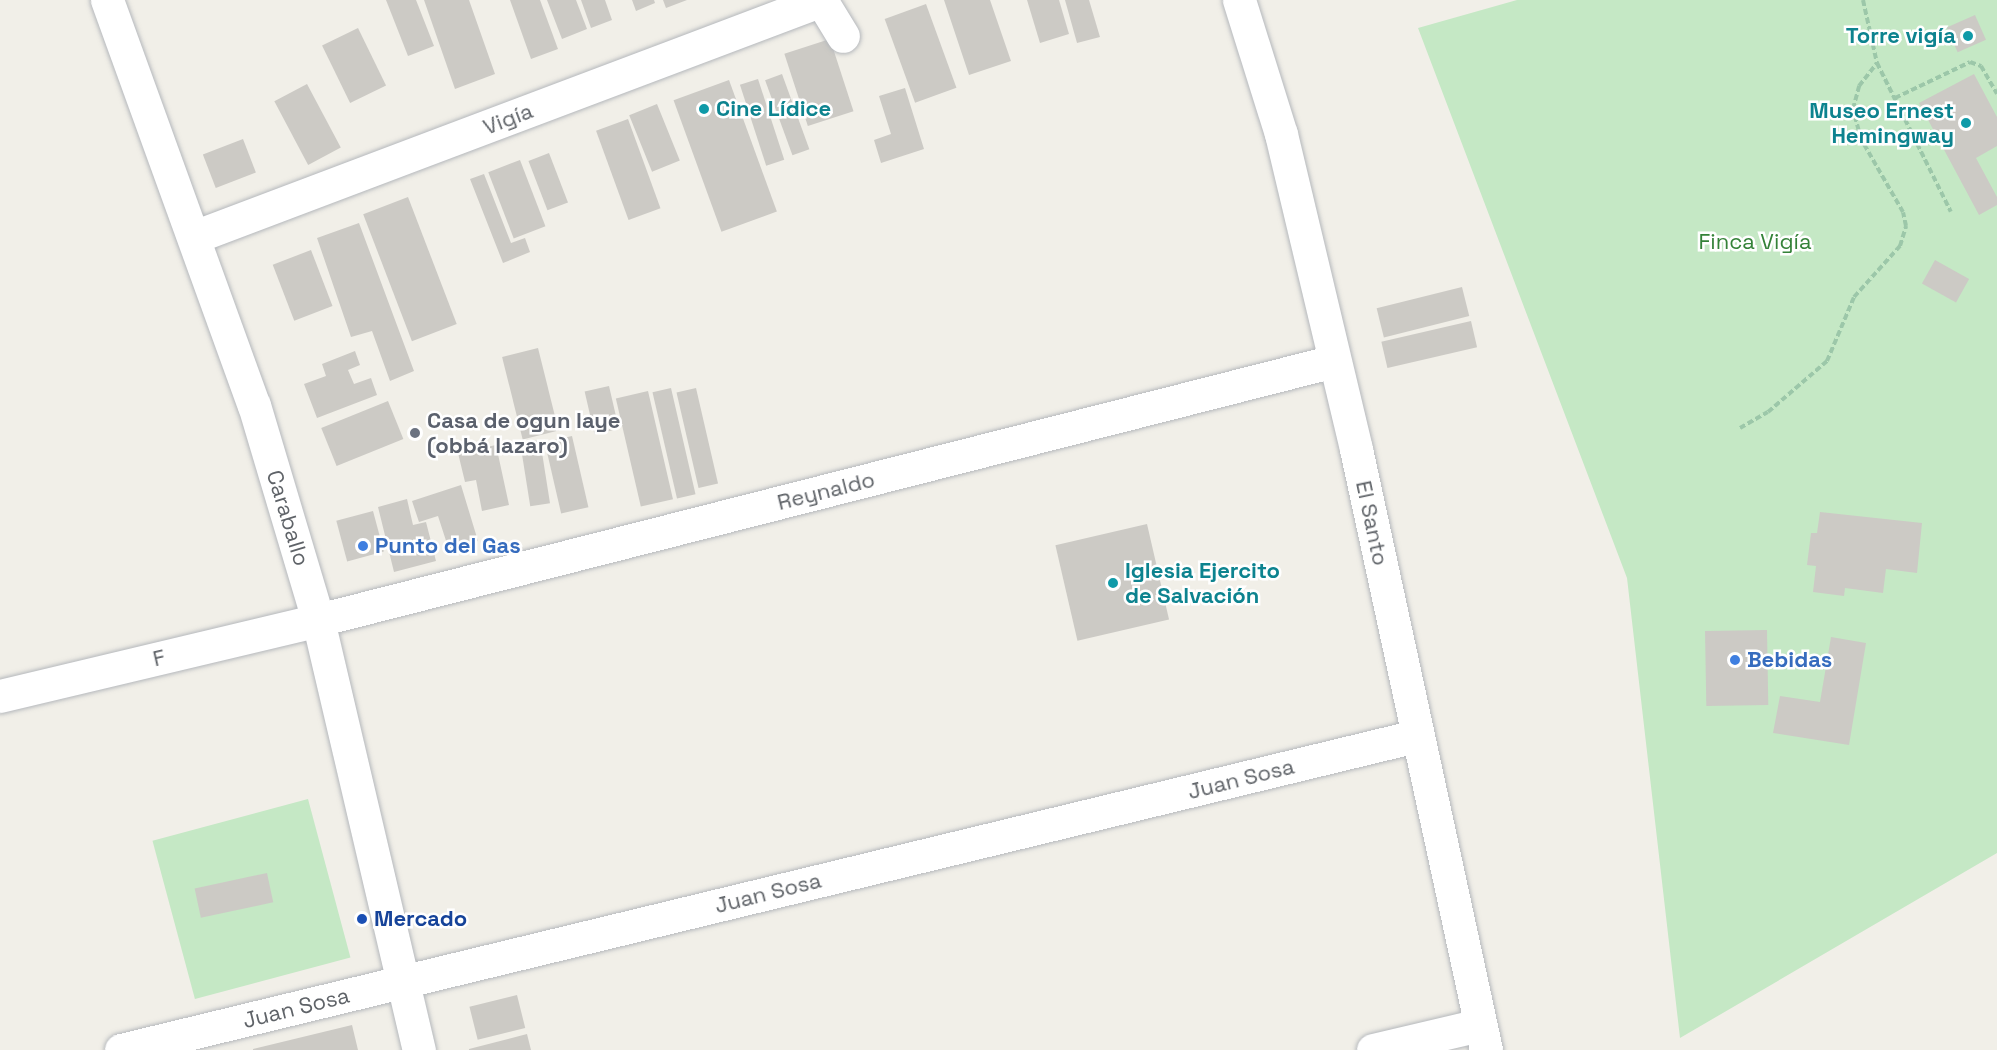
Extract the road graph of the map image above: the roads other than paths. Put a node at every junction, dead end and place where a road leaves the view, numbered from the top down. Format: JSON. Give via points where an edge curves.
{"nodes":[{"id":1,"x":107,"y":0,"type":"edge"},
{"id":2,"x":822,"y":0,"type":"edge"},
{"id":3,"x":1239,"y":0,"type":"edge"},
{"id":4,"x":843,"y":36,"type":"dead end"},
{"id":5,"x":194,"y":237,"type":"junction"},
{"id":6,"x":1334,"y":361,"type":"junction"},
{"id":7,"x":318,"y":620,"type":"junction"},
{"id":8,"x":0,"y":696,"type":"edge"},
{"id":9,"x":1416,"y":736,"type":"junction"},
{"id":10,"x":400,"y":983,"type":"junction"},
{"id":11,"x":1483,"y":1037,"type":"edge"},
{"id":12,"x":121,"y":1050,"type":"edge"},
{"id":13,"x":419,"y":1050,"type":"edge"},
{"id":14,"x":1373,"y":1050,"type":"edge"}],
"edges":[{"from":1,"to":5,"type":"street","name":"Caraballo"},
{"from":2,"to":4,"type":"street"},
{"from":2,"to":5,"type":"street","name":"Vigía"},
{"from":3,"to":6,"type":"street","name":"El Santo","via":[[1281,134]]},
{"from":5,"to":7,"type":"street","name":"Caraballo","via":[[254,405]]},
{"from":6,"to":7,"type":"street","name":"Reynaldo"},
{"from":6,"to":9,"type":"street","name":"El Santo"},
{"from":7,"to":8,"type":"street","name":"F"},
{"from":7,"to":10,"type":"street","name":"Caraballo"},
{"from":9,"to":10,"type":"street","name":"Juan Sosa"},
{"from":9,"to":11,"type":"street","name":"El Santo"},
{"from":10,"to":12,"type":"street","name":"Juan Sosa"},
{"from":10,"to":13,"type":"street","name":"Caraballo"},
{"from":11,"to":14,"type":"street"}]}
